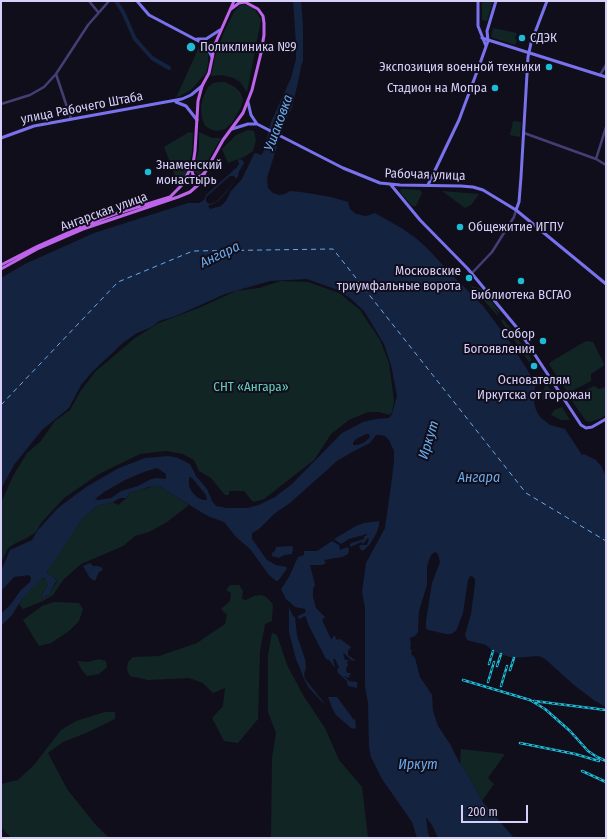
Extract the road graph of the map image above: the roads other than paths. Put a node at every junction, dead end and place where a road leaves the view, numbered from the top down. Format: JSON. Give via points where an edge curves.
{"nodes":[{"id":1,"x":89,"y":1,"type":"edge"},
{"id":2,"x":109,"y":1,"type":"edge"},
{"id":3,"x":137,"y":1,"type":"edge"},
{"id":4,"x":234,"y":1,"type":"edge"},
{"id":5,"x":478,"y":1,"type":"edge"},
{"id":6,"x":496,"y":1,"type":"edge"},
{"id":7,"x":547,"y":1,"type":"edge"},
{"id":8,"x":245,"y":2,"type":"edge"},
{"id":9,"x":230,"y":9,"type":"junction"},
{"id":10,"x":98,"y":12,"type":"junction"},
{"id":11,"x":220,"y":30,"type":"junction"},
{"id":12,"x":481,"y":34,"type":"junction"},
{"id":13,"x":487,"y":34,"type":"junction"},
{"id":14,"x":194,"y":38,"type":"junction"},
{"id":15,"x":482,"y":38,"type":"junction"},
{"id":16,"x":488,"y":41,"type":"junction"},
{"id":17,"x":486,"y":46,"type":"junction"},
{"id":18,"x":529,"y":52,"type":"junction"},
{"id":19,"x":212,"y":57,"type":"junction"},
{"id":20,"x":606,"y":65,"type":"edge"},
{"id":21,"x":56,"y":74,"type":"junction"},
{"id":22,"x":600,"y":75,"type":"junction"},
{"id":23,"x":606,"y":77,"type":"edge"},
{"id":24,"x":202,"y":86,"type":"junction"},
{"id":25,"x":168,"y":102,"type":"junction"},
{"id":26,"x":248,"y":102,"type":"junction"},
{"id":27,"x":1,"y":104,"type":"edge"},
{"id":28,"x":71,"y":119,"type":"junction"},
{"id":29,"x":197,"y":120,"type":"junction"},
{"id":30,"x":257,"y":124,"type":"junction"},
{"id":31,"x":606,"y":127,"type":"edge"},
{"id":32,"x":232,"y":129,"type":"junction"},
{"id":33,"x":523,"y":133,"type":"junction"},
{"id":34,"x":1,"y":138,"type":"edge"},
{"id":35,"x":596,"y":159,"type":"junction"},
{"id":36,"x":606,"y":165,"type":"edge"},
{"id":37,"x":192,"y":166,"type":"junction"},
{"id":38,"x":208,"y":170,"type":"junction"},
{"id":39,"x":391,"y":185,"type":"junction"},
{"id":40,"x":428,"y":185,"type":"junction"},
{"id":41,"x":516,"y":210,"type":"junction"},
{"id":42,"x":1,"y":265,"type":"edge"},
{"id":43,"x":1,"y":269,"type":"edge"},
{"id":44,"x":472,"y":273,"type":"junction"},
{"id":45,"x":606,"y":284,"type":"edge"},
{"id":46,"x":606,"y":419,"type":"edge"}],
"edges":[{"from":1,"to":10,"type":"street"},
{"from":2,"to":10,"type":"street"},
{"from":3,"to":14,"type":"main road","via":[[149,15]]},
{"from":4,"to":9,"type":"main road","name":"Ангарская улица"},
{"from":5,"to":12,"type":"main road","via":[[478,26]]},
{"from":6,"to":13,"type":"main road"},
{"from":7,"to":18,"type":"main road"},
{"from":8,"to":9,"type":"main road"},
{"from":8,"to":26,"type":"main road","name":"Ангарская улица","via":[[258,9],[264,23],[261,53]]},
{"from":9,"to":11,"type":"main road","name":"Ангарская улица"},
{"from":10,"to":21,"type":"street"},
{"from":11,"to":14,"type":"main road","via":[[206,39]]},
{"from":11,"to":19,"type":"main road","name":"Ангарская улица"},
{"from":12,"to":13,"type":"main road"},
{"from":12,"to":15,"type":"main road"},
{"from":13,"to":16,"type":"main road"},
{"from":14,"to":19,"type":"main road","via":[[208,48]]},
{"from":15,"to":16,"type":"main road"},
{"from":15,"to":17,"type":"main road"},
{"from":16,"to":17,"type":"main road"},
{"from":16,"to":18,"type":"main road"},
{"from":17,"to":40,"type":"main road","via":[[459,120]]},
{"from":18,"to":22,"type":"main road"},
{"from":18,"to":33,"type":"main road"},
{"from":19,"to":24,"type":"main road","name":"Ангарская улица","via":[[209,73]]},
{"from":20,"to":22,"type":"street"},
{"from":21,"to":27,"type":"street","via":[[39,91]]},
{"from":21,"to":28,"type":"street"},
{"from":22,"to":23,"type":"main road"},
{"from":24,"to":25,"type":"main road","name":"улица Рабочего Штаба","via":[[186,98]]},
{"from":24,"to":29,"type":"main road","name":"Ангарская улица"},
{"from":25,"to":28,"type":"main road","name":"улица Рабочего Штаба"},
{"from":25,"to":29,"type":"main road","via":[[182,103]]},
{"from":26,"to":30,"type":"main road","via":[[251,115]]},
{"from":26,"to":32,"type":"main road","name":"Ангарская улица"},
{"from":28,"to":34,"type":"main road","name":"улица Рабочего Штаба","via":[[34,126]]},
{"from":29,"to":37,"type":"main road","name":"Ангарская улица"},
{"from":30,"to":32,"type":"main road","via":[[249,123]]},
{"from":30,"to":39,"type":"main road","name":"Рабочая улица","via":[[362,177]]},
{"from":31,"to":35,"type":"street"},
{"from":32,"to":38,"type":"main road","name":"Ангарская улица"},
{"from":33,"to":35,"type":"street"},
{"from":33,"to":41,"type":"main road","via":[[519,202]]},
{"from":35,"to":36,"type":"street"},
{"from":37,"to":38,"type":"main road","via":[[192,173],[195,176],[201,176]]},
{"from":37,"to":42,"type":"main road","name":"Ангарская улица","via":[[182,186],[170,197],[81,227]]},
{"from":38,"to":43,"type":"main road","name":"Ангарская улица","via":[[199,184],[186,194],[82,229],[39,248]]},
{"from":39,"to":40,"type":"main road","name":"Рабочая улица"},
{"from":39,"to":44,"type":"main road","via":[[413,212]]},
{"from":40,"to":41,"type":"main road","name":"Рабочая улица","via":[[477,188]]},
{"from":41,"to":44,"type":"street","via":[[492,252]]},
{"from":41,"to":45,"type":"main road","name":"Рабочая улица"},
{"from":44,"to":46,"type":"main road","via":[[538,356],[578,420],[586,428]]}]}
